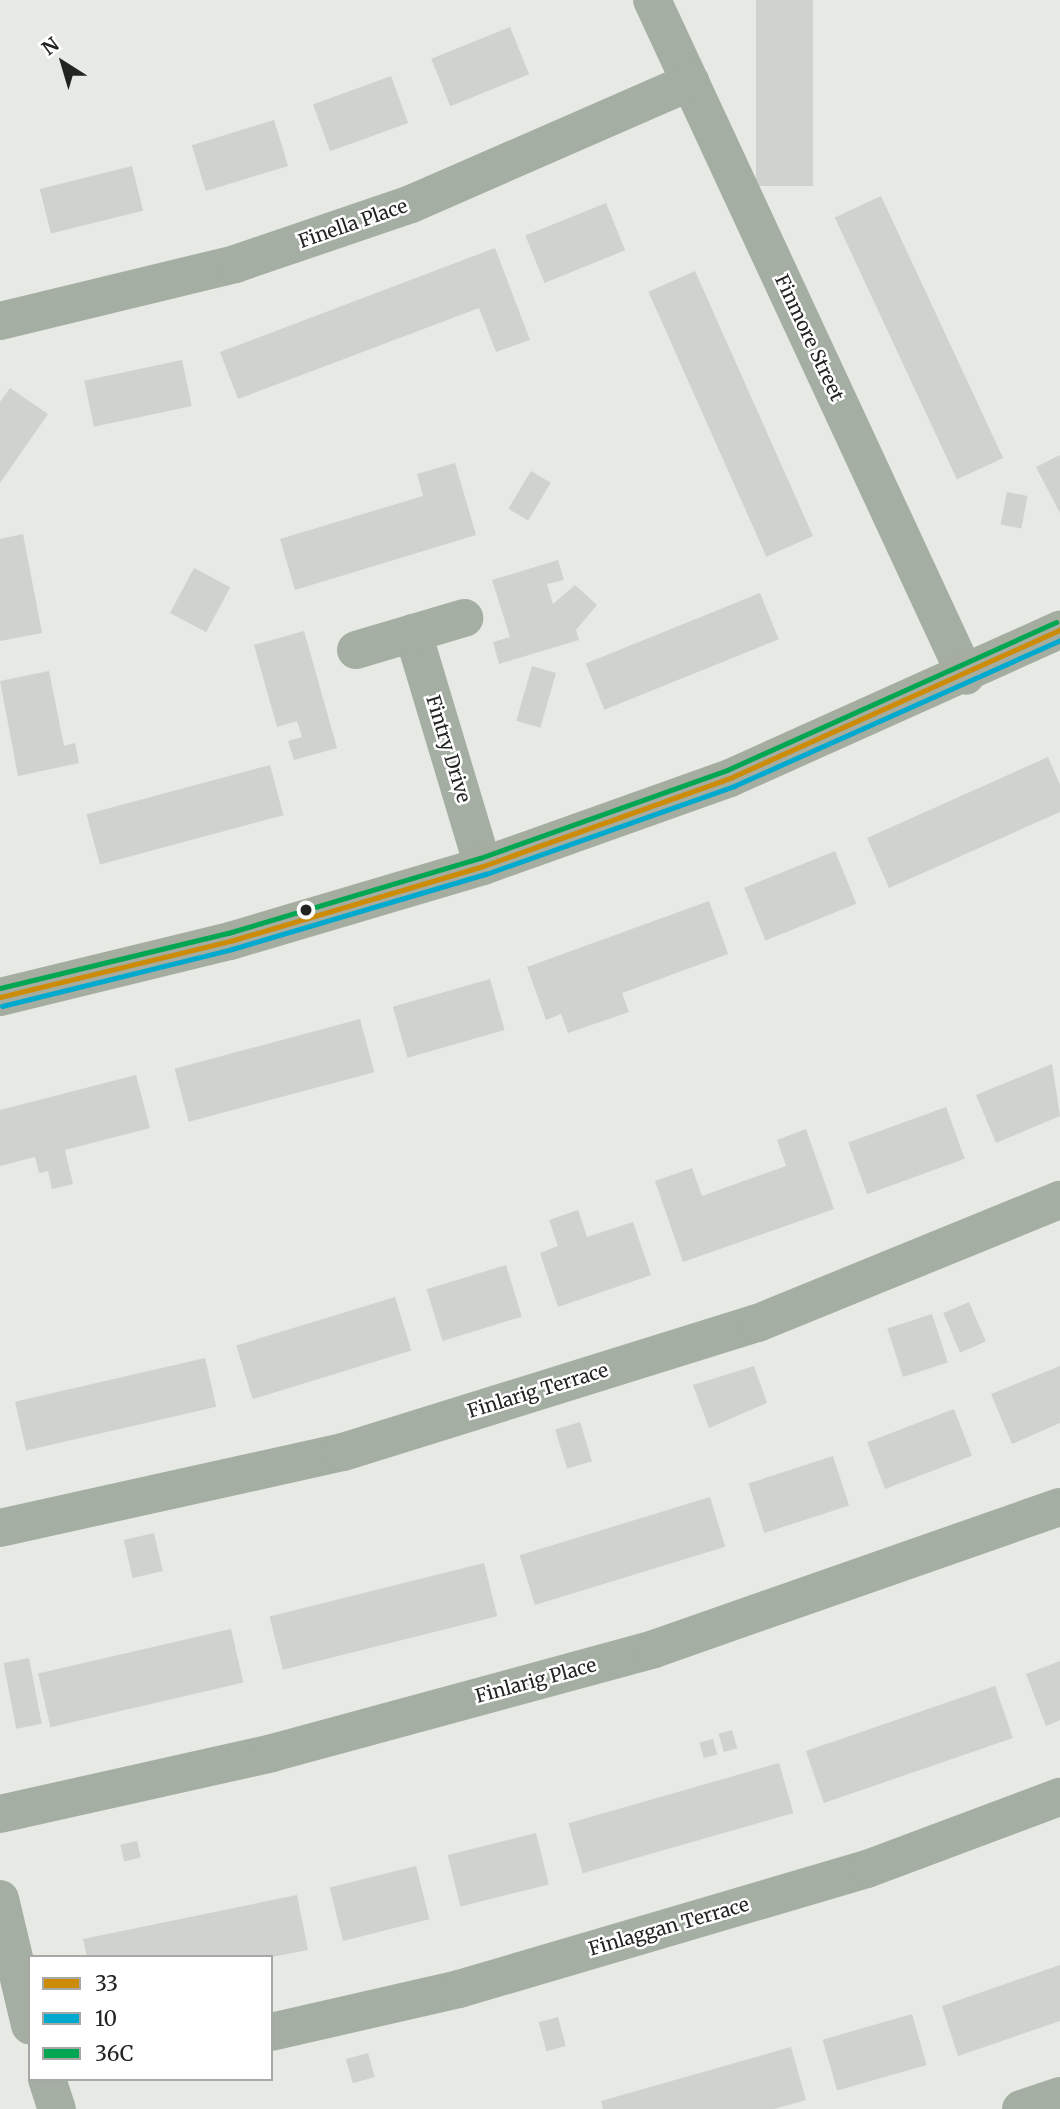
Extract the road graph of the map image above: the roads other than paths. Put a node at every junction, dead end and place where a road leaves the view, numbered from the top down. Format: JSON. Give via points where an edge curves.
{"nodes":[{"id":1,"x":652,"y":0,"type":"edge"},
{"id":2,"x":690,"y":82,"type":"junction"},
{"id":3,"x":0,"y":321,"type":"edge"},
{"id":4,"x":464,"y":618,"type":"dead end"},
{"id":5,"x":1060,"y":630,"type":"edge"},
{"id":6,"x":413,"y":633,"type":"junction"},
{"id":7,"x":356,"y":650,"type":"dead end"},
{"id":8,"x":966,"y":676,"type":"junction"},
{"id":9,"x":483,"y":866,"type":"junction"},
{"id":10,"x":0,"y":997,"type":"edge"},
{"id":11,"x":1060,"y":1200,"type":"edge"},
{"id":12,"x":1060,"y":1507,"type":"edge"},
{"id":13,"x":0,"y":1528,"type":"edge"},
{"id":14,"x":1060,"y":1797,"type":"edge"},
{"id":15,"x":0,"y":1814,"type":"edge"},
{"id":16,"x":0,"y":1899,"type":"edge"},
{"id":17,"x":28,"y":2017,"type":"edge"},
{"id":18,"x":273,"y":2032,"type":"edge"},
{"id":19,"x":1060,"y":2096,"type":"edge"},
{"id":20,"x":1021,"y":2109,"type":"edge"}],
"edges":[{"from":1,"to":2,"type":"street","name":"Finmore Street"},
{"from":2,"to":3,"type":"street","name":"Finella Place","via":[[411,204],[235,264]]},
{"from":2,"to":8,"type":"street","name":"Finmore Street"},
{"from":4,"to":6,"type":"street"},
{"from":5,"to":8,"type":"street"},
{"from":6,"to":7,"type":"street"},
{"from":6,"to":9,"type":"street","name":"Fintry Drive"},
{"from":8,"to":9,"type":"street","via":[[730,778]]},
{"from":9,"to":10,"type":"street","via":[[230,941]]},
{"from":11,"to":13,"type":"street","name":"Finlarig Terrace","via":[[758,1323],[408,1432]]},
{"from":12,"to":15,"type":"street","name":"Finlarig Place","via":[[654,1649],[272,1754]]},
{"from":14,"to":18,"type":"street","name":"Finlaggan Terrace","via":[[867,1869],[459,1989]]},
{"from":16,"to":17,"type":"street"},
{"from":19,"to":20,"type":"street"}]}
